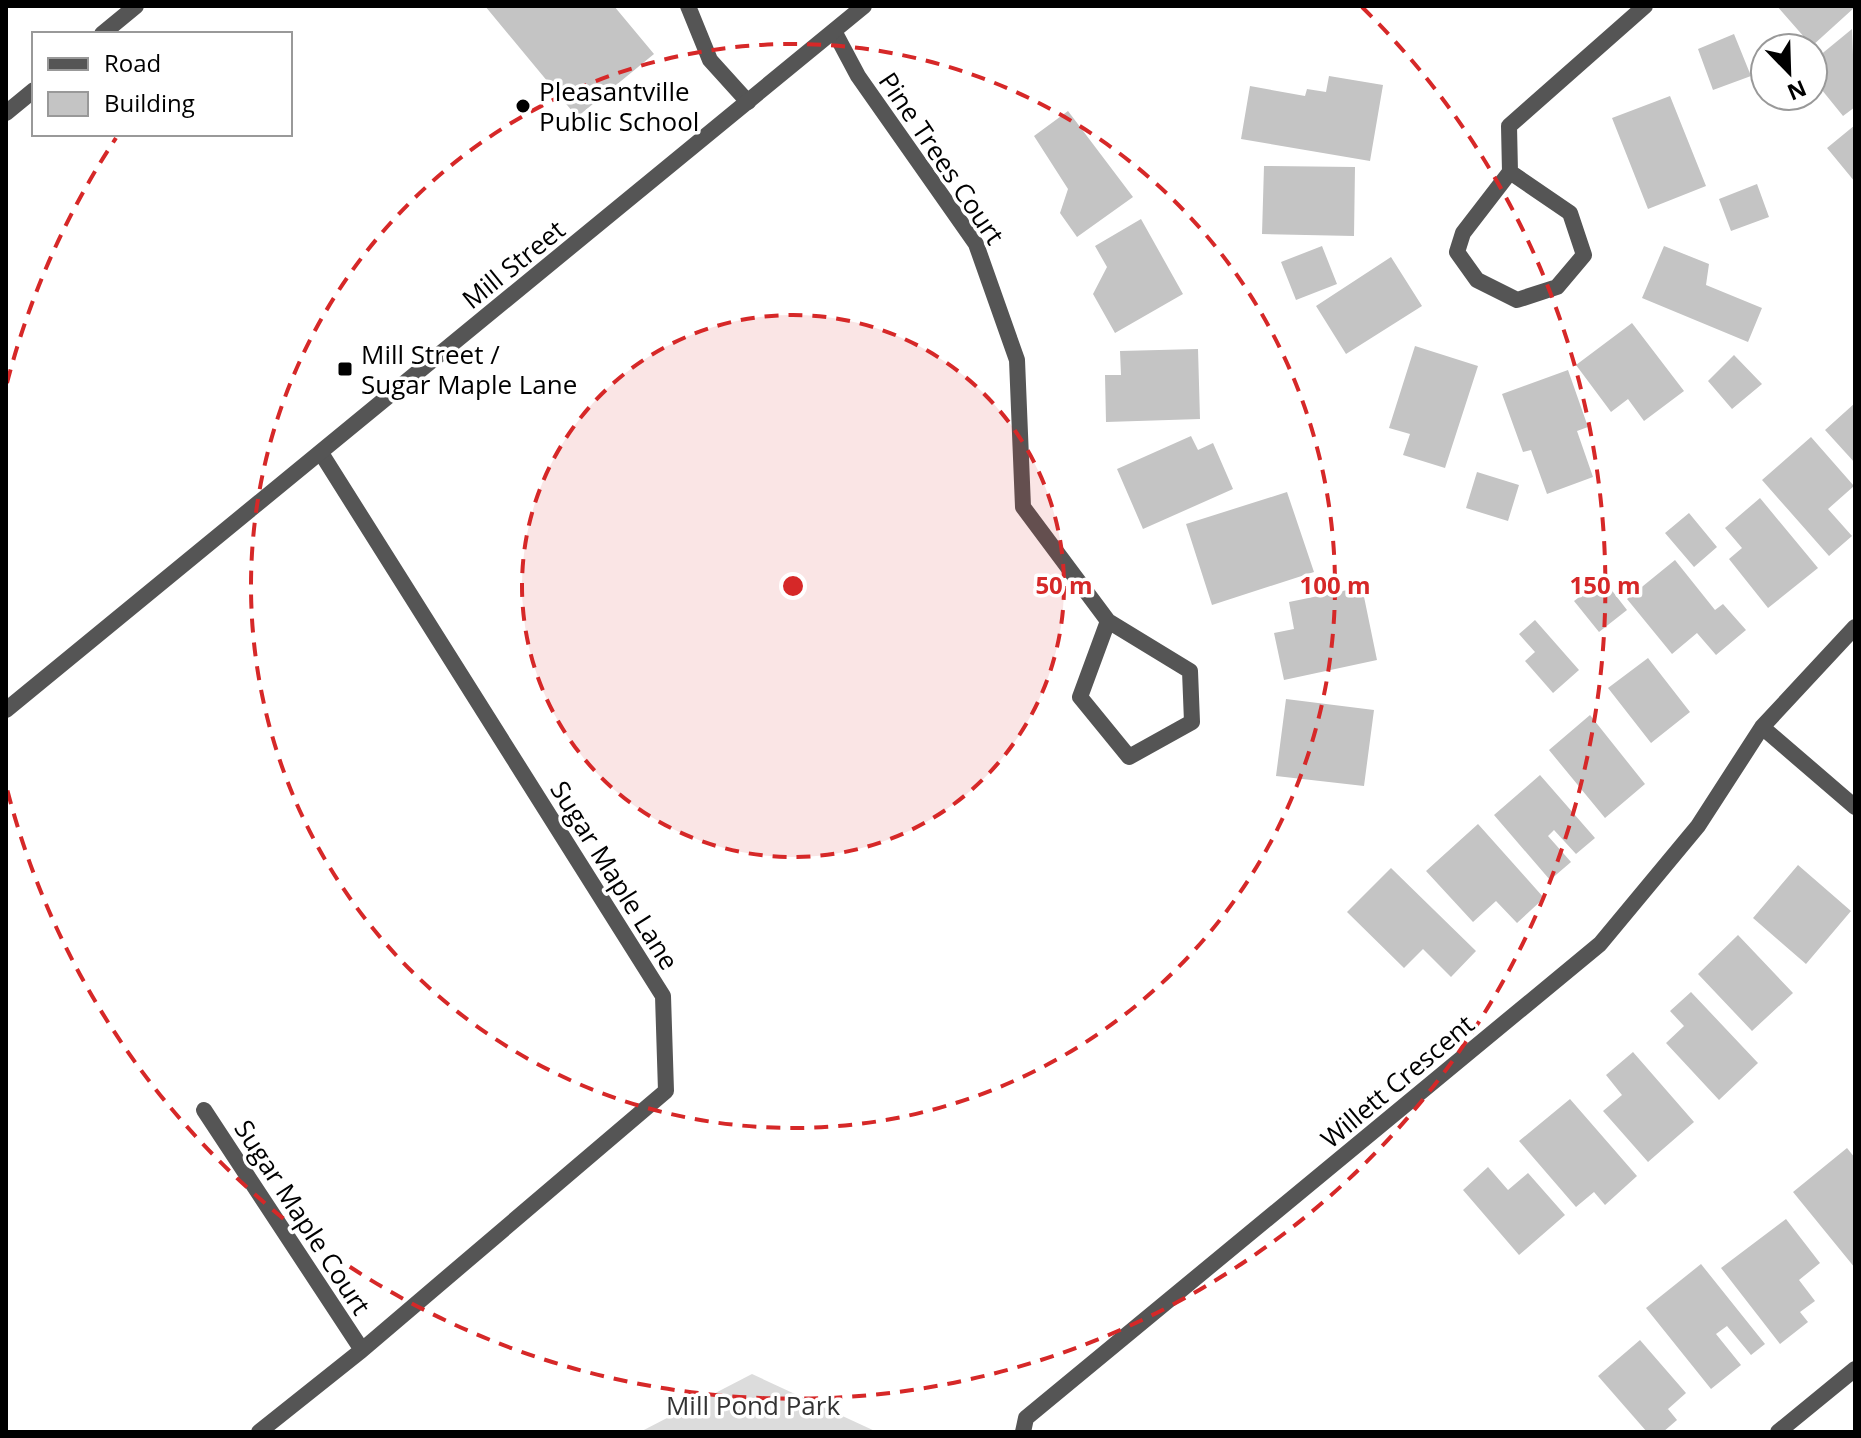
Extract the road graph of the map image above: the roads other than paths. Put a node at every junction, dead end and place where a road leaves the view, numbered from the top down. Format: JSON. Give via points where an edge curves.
{"nodes":[{"id":1,"x":136,"y":6,"type":"edge"},
{"id":2,"x":688,"y":6,"type":"edge"},
{"id":3,"x":864,"y":6,"type":"edge"},
{"id":4,"x":1645,"y":6,"type":"edge"},
{"id":5,"x":834,"y":31,"type":"junction"},
{"id":6,"x":104,"y":32,"type":"edge"},
{"id":7,"x":32,"y":92,"type":"edge"},
{"id":8,"x":748,"y":102,"type":"junction"},
{"id":9,"x":6,"y":113,"type":"edge"},
{"id":10,"x":1510,"y":172,"type":"junction"},
{"id":11,"x":321,"y":453,"type":"junction"},
{"id":12,"x":1108,"y":621,"type":"junction"},
{"id":13,"x":1855,"y":627,"type":"edge"},
{"id":14,"x":6,"y":710,"type":"edge"},
{"id":15,"x":1762,"y":727,"type":"junction"},
{"id":16,"x":1855,"y":807,"type":"edge"},
{"id":17,"x":204,"y":1110,"type":"dead end"},
{"id":18,"x":362,"y":1350,"type":"junction"},
{"id":19,"x":1855,"y":1369,"type":"edge"},
{"id":20,"x":259,"y":1432,"type":"edge"},
{"id":21,"x":1023,"y":1432,"type":"edge"},
{"id":22,"x":1778,"y":1432,"type":"edge"}],
"edges":[{"from":1,"to":6,"type":"street"},
{"from":2,"to":8,"type":"street","via":[[710,60]]},
{"from":3,"to":5,"type":"street","name":"Mill Street"},
{"from":4,"to":10,"type":"street","via":[[1509,126]]},
{"from":5,"to":8,"type":"street","name":"Mill Street"},
{"from":5,"to":12,"type":"street","name":"Pine Trees Court","via":[[858,76],[976,244],[1017,360],[1023,507]]},
{"from":7,"to":9,"type":"street"},
{"from":8,"to":11,"type":"street","name":"Mill Street"},
{"from":10,"to":10,"type":"street","via":[[1463,233],[1457,252],[1477,280],[1517,300],[1557,287],[1584,255],[1570,213]]},
{"from":11,"to":14,"type":"street","name":"Mill Street"},
{"from":11,"to":18,"type":"street","name":"Sugar Maple Lane","via":[[663,996],[666,1091]]},
{"from":12,"to":12,"type":"street","name":"Pine Trees Court","via":[[1080,697],[1129,757],[1192,722],[1190,671]]},
{"from":13,"to":15,"type":"street","name":"Willett Crescent"},
{"from":15,"to":16,"type":"street"},
{"from":15,"to":21,"type":"street","name":"Willett Crescent","via":[[1698,826],[1600,944],[1026,1418]]},
{"from":17,"to":18,"type":"street","name":"Sugar Maple Court"},
{"from":18,"to":20,"type":"street","name":"Sugar Maple Lane"},
{"from":19,"to":22,"type":"street"}]}
